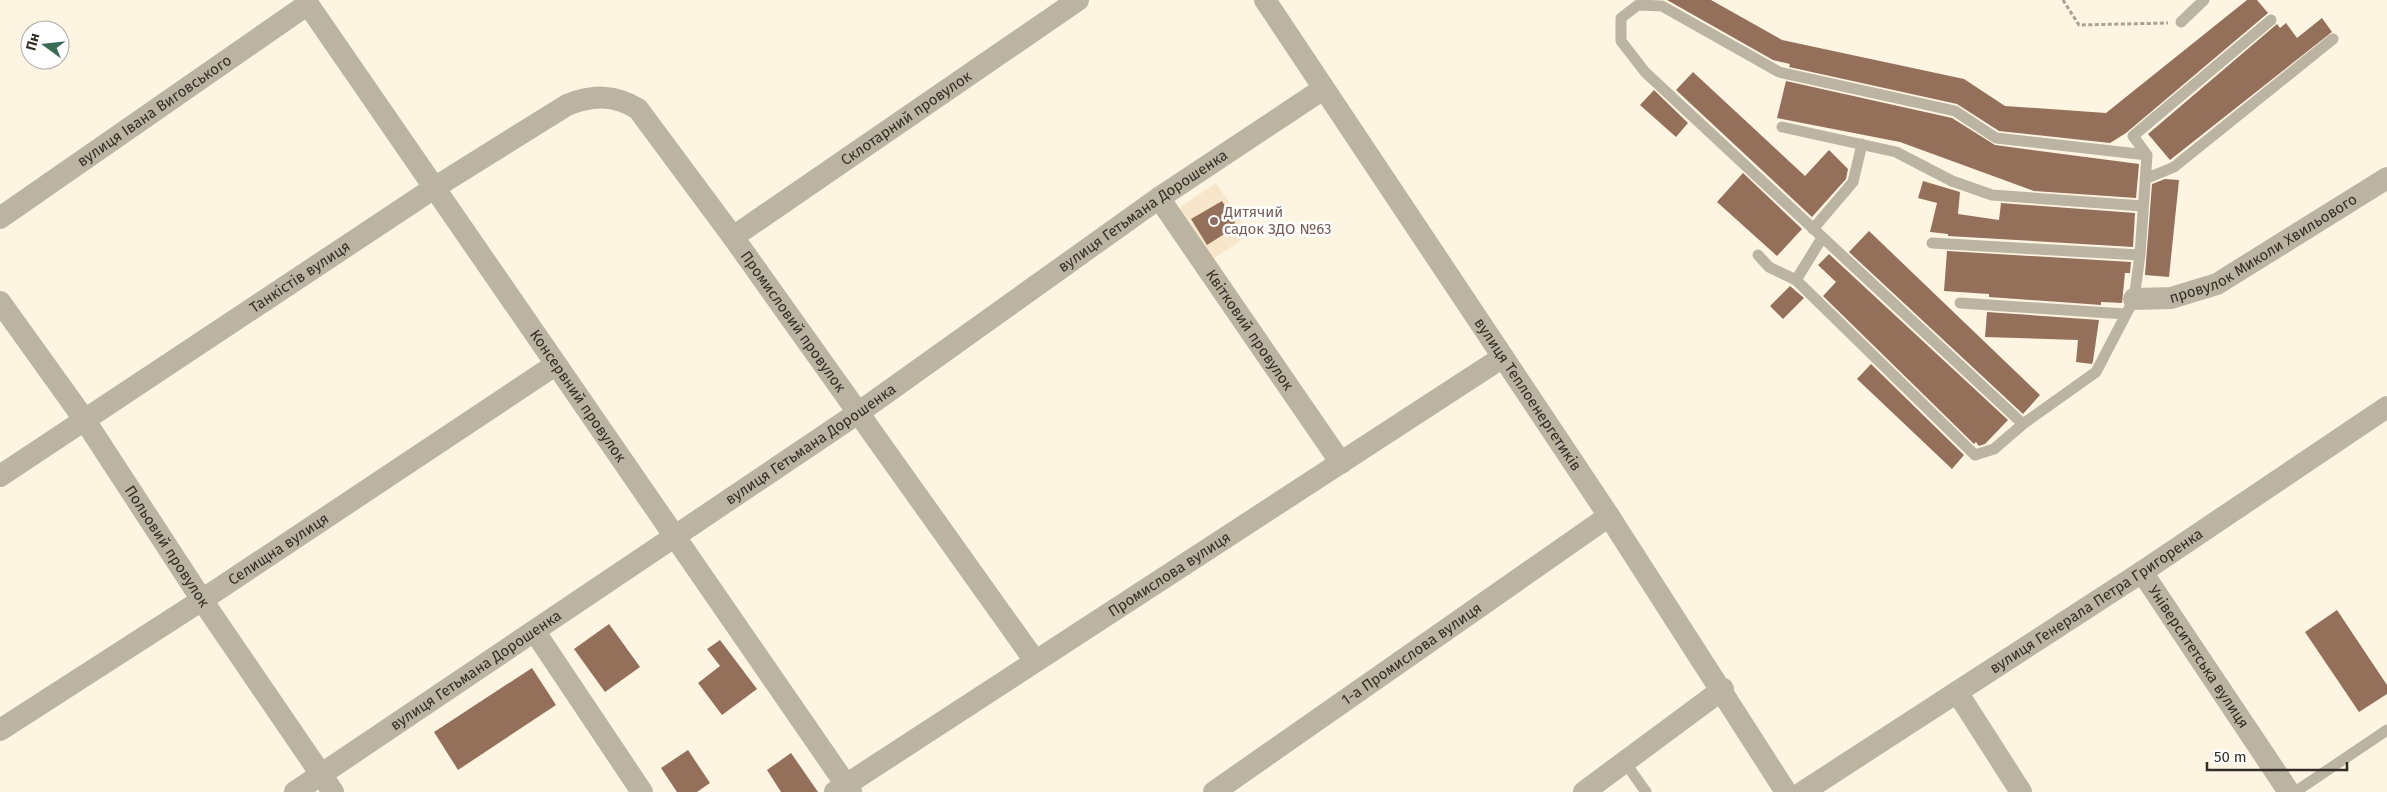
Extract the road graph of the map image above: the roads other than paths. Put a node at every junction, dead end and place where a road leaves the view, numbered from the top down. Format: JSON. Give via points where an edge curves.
{"nodes":[{"id":1,"x":1078,"y":0,"type":"edge"},
{"id":2,"x":1265,"y":0,"type":"edge"},
{"id":3,"x":2204,"y":0,"type":"edge"},
{"id":4,"x":306,"y":2,"type":"edge"},
{"id":5,"x":2271,"y":20,"type":"dead end"},
{"id":6,"x":2181,"y":22,"type":"road end"},
{"id":7,"x":2333,"y":39,"type":"dead end"},
{"id":8,"x":1324,"y":89,"type":"junction"},
{"id":9,"x":608,"y":97,"type":"joint"},
{"id":10,"x":1782,"y":127,"type":"dead end"},
{"id":11,"x":1862,"y":144,"type":"junction"},
{"id":12,"x":2147,"y":155,"type":"junction"},
{"id":13,"x":2387,"y":178,"type":"edge"},
{"id":14,"x":2145,"y":179,"type":"junction"},
{"id":15,"x":434,"y":188,"type":"junction"},
{"id":16,"x":1158,"y":198,"type":"junction"},
{"id":17,"x":2143,"y":206,"type":"junction"},
{"id":18,"x":0,"y":218,"type":"edge"},
{"id":19,"x":1813,"y":229,"type":"junction"},
{"id":20,"x":733,"y":237,"type":"junction"},
{"id":21,"x":1822,"y":238,"type":"junction"},
{"id":22,"x":1932,"y":243,"type":"dead end"},
{"id":23,"x":2140,"y":255,"type":"junction"},
{"id":24,"x":1758,"y":256,"type":"dead end"},
{"id":25,"x":1796,"y":280,"type":"junction"},
{"id":26,"x":0,"y":302,"type":"edge"},
{"id":27,"x":1960,"y":303,"type":"dead end"},
{"id":28,"x":2129,"y":307,"type":"junction"},
{"id":29,"x":1503,"y":357,"type":"junction"},
{"id":30,"x":555,"y":365,"type":"junction"},
{"id":31,"x":2387,"y":407,"type":"edge"},
{"id":32,"x":858,"y":413,"type":"junction"},
{"id":33,"x":84,"y":419,"type":"junction"},
{"id":34,"x":2023,"y":424,"type":"junction"},
{"id":35,"x":1341,"y":463,"type":"junction"},
{"id":36,"x":0,"y":476,"type":"edge"},
{"id":37,"x":1609,"y":516,"type":"junction"},
{"id":38,"x":674,"y":538,"type":"junction"},
{"id":39,"x":2142,"y":572,"type":"junction"},
{"id":40,"x":202,"y":600,"type":"junction"},
{"id":41,"x":535,"y":632,"type":"junction"},
{"id":42,"x":1035,"y":661,"type":"junction"},
{"id":43,"x":1723,"y":690,"type":"junction"},
{"id":44,"x":1956,"y":692,"type":"junction"},
{"id":45,"x":0,"y":730,"type":"edge"},
{"id":46,"x":2387,"y":730,"type":"edge"},
{"id":47,"x":1624,"y":761,"type":"junction"},
{"id":48,"x":327,"y":783,"type":"edge"},
{"id":49,"x":844,"y":789,"type":"edge"},
{"id":50,"x":295,"y":792,"type":"edge"},
{"id":51,"x":642,"y":792,"type":"edge"},
{"id":52,"x":1214,"y":792,"type":"edge"},
{"id":53,"x":1584,"y":792,"type":"edge"},
{"id":54,"x":1646,"y":792,"type":"edge"},
{"id":55,"x":1786,"y":792,"type":"edge"},
{"id":56,"x":1803,"y":792,"type":"edge"},
{"id":57,"x":2021,"y":792,"type":"edge"},
{"id":58,"x":2289,"y":792,"type":"edge"},
{"id":59,"x":2295,"y":792,"type":"edge"}],
"edges":[{"from":1,"to":20,"type":"street","name":"Склотарний провулок"},
{"from":2,"to":8,"type":"street","name":"вулиця Теплоенергетиків"},
{"from":3,"to":6,"type":"lane"},
{"from":4,"to":15,"type":"street","name":"Консервний провулок"},
{"from":4,"to":18,"type":"street","name":"вулиця Івана Виговського"},
{"from":5,"to":12,"type":"lane","via":[[2133,136]]},
{"from":7,"to":14,"type":"lane","via":[[2174,167]]},
{"from":8,"to":16,"type":"street","name":"вулиця Гетьмана Дорошенка"},
{"from":8,"to":29,"type":"street","name":"вулиця Теплоенергетиків"},
{"from":9,"to":15,"type":"street","name":"Танкістів вулиця","via":[[582,99],[567,105]]},
{"from":9,"to":20,"type":"street","name":"Промисловий провулок","via":[[618,98],[638,109]]},
{"from":10,"to":11,"type":"lane"},
{"from":11,"to":17,"type":"lane","via":[[1896,152],[1952,181],[1992,195]]},
{"from":11,"to":19,"type":"lane","via":[[1853,182]]},
{"from":12,"to":14,"type":"lane"},
{"from":12,"to":19,"type":"lane","via":[[1996,138],[1955,111],[1780,72],[1662,6],[1638,5],[1621,18],[1621,41],[1644,72]]},
{"from":13,"to":28,"type":"street","name":"провулок Миколи Хвильового","via":[[2217,284]]},
{"from":14,"to":17,"type":"lane"},
{"from":15,"to":30,"type":"street","name":"Консервний провулок"},
{"from":15,"to":33,"type":"street","name":"Танкістів вулиця"},
{"from":16,"to":32,"type":"street","name":"вулиця Гетьмана Дорошенка"},
{"from":16,"to":35,"type":"street","name":"Квітковий провулок"},
{"from":17,"to":23,"type":"lane"},
{"from":19,"to":21,"type":"lane"},
{"from":20,"to":32,"type":"street","name":"Промисловий провулок"},
{"from":21,"to":25,"type":"lane"},
{"from":21,"to":34,"type":"lane"},
{"from":22,"to":23,"type":"lane"},
{"from":23,"to":28,"type":"lane"},
{"from":24,"to":25,"type":"lane","via":[[1769,267]]},
{"from":25,"to":34,"type":"lane","via":[[1975,455],[1994,449]]},
{"from":26,"to":33,"type":"street","name":"Польовий провулок"},
{"from":27,"to":28,"type":"lane"},
{"from":28,"to":34,"type":"lane","via":[[2096,372]]},
{"from":29,"to":35,"type":"street","name":"Промислова вулиця"},
{"from":29,"to":37,"type":"street","name":"вулиця Теплоенергетиків"},
{"from":30,"to":38,"type":"street","name":"Консервний провулок"},
{"from":30,"to":40,"type":"street","name":"Селищна вулиця"},
{"from":31,"to":39,"type":"street","name":"вулиця Генерала Петра Григоренка"},
{"from":32,"to":38,"type":"street","name":"вулиця Гетьмана Дорошенка"},
{"from":32,"to":42,"type":"street","name":"Промисловий провулок"},
{"from":33,"to":36,"type":"street","name":"Танкістів вулиця"},
{"from":33,"to":40,"type":"street","name":"Польовий провулок"},
{"from":35,"to":42,"type":"street","name":"Промислова вулиця"},
{"from":37,"to":43,"type":"street","name":"вулиця Теплоенергетиків"},
{"from":37,"to":52,"type":"street","name":"1-а Промислова вулиця"},
{"from":38,"to":41,"type":"street","name":"вулиця Гетьмана Дорошенка"},
{"from":38,"to":49,"type":"street","name":"Консервний провулок"},
{"from":39,"to":44,"type":"street","name":"вулиця Генерала Петра Григоренка"},
{"from":39,"to":58,"type":"street","name":"Університетська вулиця"},
{"from":40,"to":45,"type":"street","name":"Селищна вулиця"},
{"from":40,"to":48,"type":"street","name":"Польовий провулок"},
{"from":41,"to":48,"type":"street","name":"вулиця Гетьмана Дорошенка"},
{"from":41,"to":51,"type":"street"},
{"from":42,"to":49,"type":"street","name":"Промислова вулиця"},
{"from":43,"to":47,"type":"street"},
{"from":43,"to":55,"type":"street","name":"вулиця Теплоенергетиків"},
{"from":44,"to":56,"type":"street","name":"вулиця Генерала Петра Григоренка"},
{"from":44,"to":57,"type":"street"},
{"from":46,"to":59,"type":"lane"},
{"from":47,"to":53,"type":"street"},
{"from":47,"to":54,"type":"lane"},
{"from":48,"to":50,"type":"street","name":"вулиця Гетьмана Дорошенка"}]}
